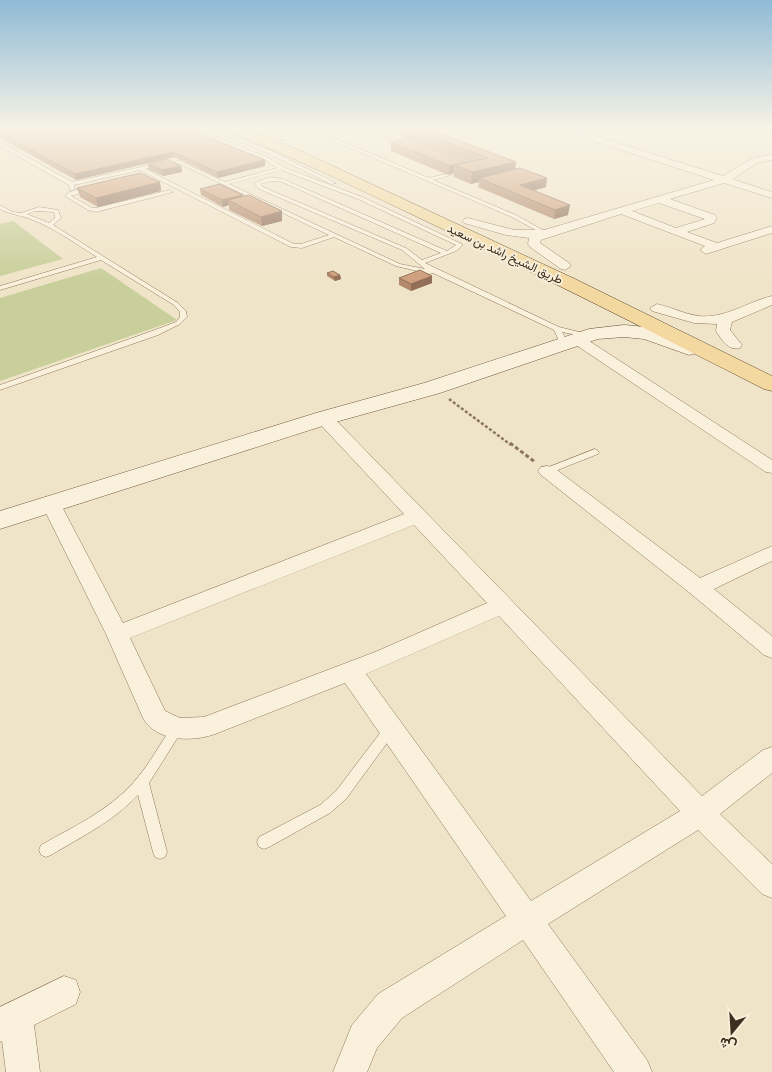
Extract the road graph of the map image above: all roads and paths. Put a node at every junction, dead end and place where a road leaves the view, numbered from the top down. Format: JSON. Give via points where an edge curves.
{"nodes":[{"id":1,"x":64,"y":180,"type":"edge"},
{"id":2,"x":88,"y":180,"type":"edge"},
{"id":3,"x":163,"y":180,"type":"edge"},
{"id":4,"x":218,"y":180,"type":"edge"},
{"id":5,"x":240,"y":180,"type":"edge"},
{"id":6,"x":267,"y":180,"type":"edge"},
{"id":7,"x":282,"y":180,"type":"edge"},
{"id":8,"x":310,"y":180,"type":"edge"},
{"id":9,"x":328,"y":180,"type":"edge"},
{"id":10,"x":358,"y":180,"type":"edge"},
{"id":11,"x":367,"y":180,"type":"edge"},
{"id":12,"x":377,"y":180,"type":"edge"},
{"id":13,"x":427,"y":180,"type":"edge"},
{"id":14,"x":724,"y":180,"type":"joint"},
{"id":15,"x":71,"y":184,"type":"junction"},
{"id":16,"x":226,"y":184,"type":"junction"},
{"id":17,"x":94,"y":188,"type":"edge"},
{"id":18,"x":77,"y":192,"type":"junction"},
{"id":19,"x":170,"y":192,"type":"dead end"},
{"id":20,"x":772,"y":195,"type":"edge"},
{"id":21,"x":256,"y":198,"type":"junction"},
{"id":22,"x":353,"y":198,"type":"junction"},
{"id":23,"x":360,"y":198,"type":"junction"},
{"id":24,"x":659,"y":199,"type":"junction"},
{"id":25,"x":247,"y":201,"type":"edge"},
{"id":26,"x":345,"y":203,"type":"dead end"},
{"id":27,"x":338,"y":205,"type":"junction"},
{"id":28,"x":228,"y":206,"type":"edge"},
{"id":29,"x":406,"y":206,"type":"junction"},
{"id":30,"x":0,"y":207,"type":"edge"},
{"id":31,"x":219,"y":209,"type":"junction"},
{"id":32,"x":620,"y":210,"type":"junction"},
{"id":33,"x":316,"y":211,"type":"junction"},
{"id":34,"x":23,"y":214,"type":"junction"},
{"id":35,"x":295,"y":217,"type":"junction"},
{"id":36,"x":468,"y":221,"type":"junction"},
{"id":37,"x":48,"y":225,"type":"junction"},
{"id":38,"x":772,"y":229,"type":"edge"},
{"id":39,"x":677,"y":232,"type":"junction"},
{"id":40,"x":545,"y":233,"type":"junction"},
{"id":41,"x":335,"y":235,"type":"junction"},
{"id":42,"x":717,"y":247,"type":"junction"},
{"id":43,"x":496,"y":250,"type":"junction"},
{"id":44,"x":704,"y":251,"type":"dead end"},
{"id":45,"x":447,"y":253,"type":"junction"},
{"id":46,"x":100,"y":258,"type":"junction"},
{"id":47,"x":420,"y":263,"type":"junction"},
{"id":48,"x":436,"y":272,"type":"junction"},
{"id":49,"x":567,"y":275,"type":"junction"},
{"id":50,"x":0,"y":288,"type":"edge"},
{"id":51,"x":772,"y":300,"type":"edge"},
{"id":52,"x":657,"y":308,"type":"junction"},
{"id":53,"x":730,"y":316,"type":"junction"},
{"id":54,"x":576,"y":337,"type":"junction"},
{"id":55,"x":743,"y":356,"type":"junction"},
{"id":56,"x":772,"y":384,"type":"edge"},
{"id":57,"x":0,"y":388,"type":"edge"},
{"id":58,"x":432,"y":388,"type":"junction"},
{"id":59,"x":324,"y":418,"type":"junction"},
{"id":60,"x":595,"y":452,"type":"dead end"},
{"id":61,"x":772,"y":468,"type":"edge"},
{"id":62,"x":547,"y":471,"type":"junction"},
{"id":63,"x":52,"y":505,"type":"junction"},
{"id":64,"x":418,"y":516,"type":"junction"},
{"id":65,"x":0,"y":520,"type":"edge"},
{"id":66,"x":772,"y":553,"type":"edge"},
{"id":67,"x":698,"y":588,"type":"junction"},
{"id":68,"x":502,"y":605,"type":"junction"},
{"id":69,"x":118,"y":634,"type":"junction"},
{"id":70,"x":772,"y":649,"type":"edge"},
{"id":71,"x":350,"y":671,"type":"junction"},
{"id":72,"x":391,"y":728,"type":"junction"},
{"id":73,"x":177,"y":729,"type":"junction"},
{"id":74,"x":772,"y":758,"type":"edge"},
{"id":75,"x":142,"y":783,"type":"junction"},
{"id":76,"x":700,"y":813,"type":"junction"},
{"id":77,"x":264,"y":842,"type":"dead end"},
{"id":78,"x":46,"y":850,"type":"dead end"},
{"id":79,"x":160,"y":852,"type":"dead end"},
{"id":80,"x":772,"y":884,"type":"edge"},
{"id":81,"x":526,"y":920,"type":"junction"},
{"id":82,"x":64,"y":992,"type":"dead end"},
{"id":83,"x":8,"y":1020,"type":"edge"},
{"id":84,"x":23,"y":1072,"type":"edge"},
{"id":85,"x":350,"y":1072,"type":"edge"},
{"id":86,"x":635,"y":1072,"type":"edge"}],
"edges":[{"from":1,"to":15,"type":"lane"},
{"from":2,"to":15,"type":"lane"},
{"from":3,"to":31,"type":"lane"},
{"from":4,"to":16,"type":"lane"},
{"from":5,"to":16,"type":"lane"},
{"from":6,"to":33,"type":"lane","via":[[257,183],[261,188]]},
{"from":7,"to":27,"type":"lane"},
{"from":8,"to":22,"type":"lane"},
{"from":9,"to":22,"type":"lane","via":[[349,190]]},
{"from":10,"to":23,"type":"lane","via":[[367,193]]},
{"from":11,"to":29,"type":"main road","name":"طريق الشيخ راشد بن سعيد"},
{"from":12,"to":36,"type":"main road","name":"طريق الشيخ راشد بن سعيد"},
{"from":13,"to":40,"type":"lane","via":[[514,216]]},
{"from":14,"to":20,"type":"street"},
{"from":14,"to":24,"type":"street"},
{"from":15,"to":18,"type":"lane"},
{"from":16,"to":21,"type":"lane"},
{"from":17,"to":18,"type":"lane"},
{"from":18,"to":19,"type":"lane","via":[[68,196],[96,210]]},
{"from":21,"to":25,"type":"lane"},
{"from":21,"to":35,"type":"lane"},
{"from":22,"to":23,"type":"lane"},
{"from":23,"to":29,"type":"lane","via":[[377,198]]},
{"from":23,"to":45,"type":"lane","via":[[460,245]]},
{"from":24,"to":32,"type":"street"},
{"from":24,"to":39,"type":"street","via":[[711,217]]},
{"from":26,"to":27,"type":"lane"},
{"from":27,"to":33,"type":"lane"},
{"from":27,"to":45,"type":"lane"},
{"from":28,"to":31,"type":"lane"},
{"from":29,"to":43,"type":"main road","name":"طريق الشيخ راشد بن سعيد"},
{"from":30,"to":34,"type":"lane","via":[[11,213]]},
{"from":31,"to":41,"type":"lane","via":[[295,247]]},
{"from":32,"to":39,"type":"street"},
{"from":32,"to":40,"type":"street"},
{"from":33,"to":35,"type":"lane"},
{"from":33,"to":47,"type":"lane","via":[[404,249]]},
{"from":34,"to":37,"type":"lane"},
{"from":34,"to":37,"type":"lane","via":[[47,208],[56,211],[58,218]]},
{"from":35,"to":41,"type":"lane"},
{"from":36,"to":40,"type":"street","via":[[515,235]]},
{"from":36,"to":49,"type":"main road","name":"طريق الشيخ راشد بن سعيد"},
{"from":37,"to":46,"type":"lane"},
{"from":38,"to":42,"type":"street"},
{"from":39,"to":42,"type":"street"},
{"from":40,"to":49,"type":"street","via":[[535,238],[534,244]]},
{"from":41,"to":48,"type":"lane","via":[[398,265]]},
{"from":42,"to":44,"type":"street"},
{"from":43,"to":49,"type":"main road","via":[[515,247]]},
{"from":43,"to":49,"type":"main road","name":"طريق الشيخ راشد بن سعيد","via":[[492,252],[493,256],[502,260]]},
{"from":45,"to":47,"type":"lane"},
{"from":46,"to":50,"type":"lane"},
{"from":46,"to":57,"type":"lane","via":[[176,304],[184,317],[155,333]]},
{"from":47,"to":48,"type":"lane"},
{"from":48,"to":54,"type":"lane"},
{"from":49,"to":52,"type":"main road","name":"طريق الشيخ راشد بن سعيد"},
{"from":49,"to":54,"type":"street","via":[[577,290],[609,310],[611,320]]},
{"from":49,"to":55,"type":"main road","name":"طريق الشيخ راشد بن سعيد"},
{"from":51,"to":53,"type":"street"},
{"from":52,"to":53,"type":"street","via":[[699,320]]},
{"from":52,"to":55,"type":"main road","name":"طريق الشيخ راشد بن سعيد"},
{"from":53,"to":55,"type":"street","via":[[725,320],[723,331]]},
{"from":54,"to":55,"type":"street","via":[[626,330],[658,334],[723,364]]},
{"from":54,"to":58,"type":"street"},
{"from":54,"to":61,"type":"street"},
{"from":55,"to":56,"type":"main road","name":"طريق الشيخ راشد بن سعيد"},
{"from":58,"to":59,"type":"street"},
{"from":58,"to":62,"type":"path"},
{"from":59,"to":63,"type":"street"},
{"from":59,"to":64,"type":"street"},
{"from":60,"to":62,"type":"lane"},
{"from":62,"to":67,"type":"street"},
{"from":63,"to":65,"type":"street"},
{"from":63,"to":69,"type":"street"},
{"from":64,"to":68,"type":"street"},
{"from":64,"to":69,"type":"street"},
{"from":66,"to":67,"type":"street"},
{"from":67,"to":70,"type":"street"},
{"from":68,"to":71,"type":"street"},
{"from":68,"to":76,"type":"street"},
{"from":69,"to":73,"type":"street","via":[[156,718]]},
{"from":71,"to":72,"type":"street"},
{"from":71,"to":73,"type":"street","via":[[206,727]]},
{"from":72,"to":77,"type":"lane","via":[[341,795],[325,809]]},
{"from":72,"to":81,"type":"street"},
{"from":73,"to":75,"type":"lane"},
{"from":74,"to":76,"type":"street"},
{"from":75,"to":78,"type":"lane","via":[[110,811]]},
{"from":75,"to":79,"type":"lane"},
{"from":76,"to":80,"type":"street"},
{"from":76,"to":81,"type":"street"},
{"from":81,"to":85,"type":"street","via":[[390,1006],[364,1038]]},
{"from":81,"to":86,"type":"street"},
{"from":82,"to":83,"type":"street"},
{"from":83,"to":84,"type":"street"}]}
